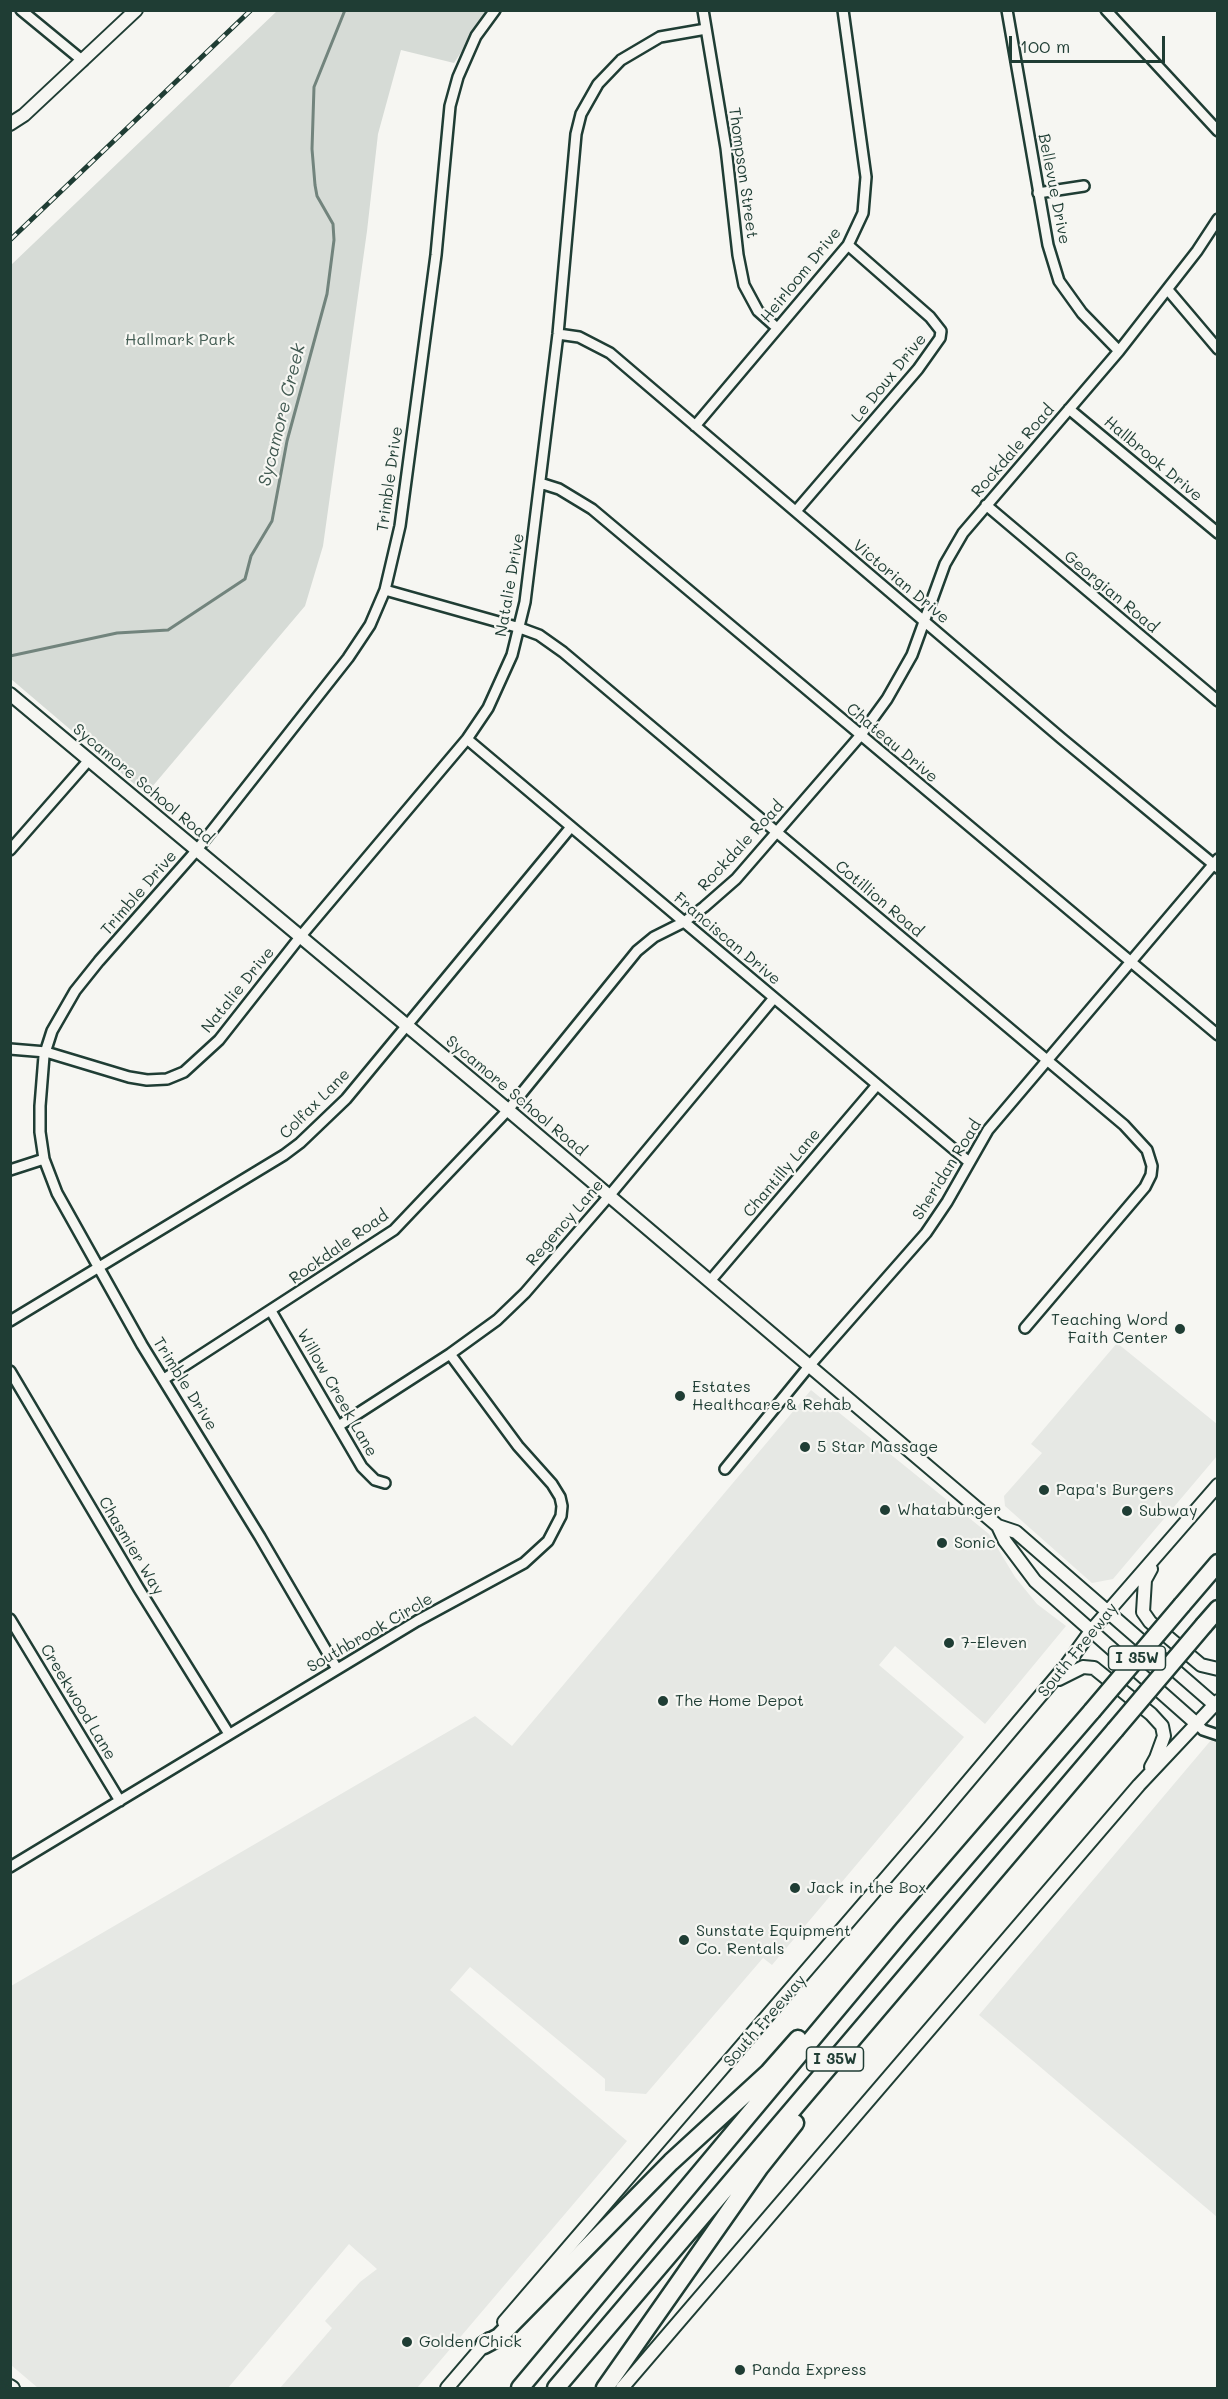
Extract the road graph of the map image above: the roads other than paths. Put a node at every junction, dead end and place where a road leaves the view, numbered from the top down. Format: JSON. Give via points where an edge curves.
{"nodes":[{"id":1,"x":21,"y":10,"type":"edge"},
{"id":2,"x":136,"y":10,"type":"edge"},
{"id":3,"x":495,"y":10,"type":"edge"},
{"id":4,"x":703,"y":10,"type":"edge"},
{"id":5,"x":843,"y":10,"type":"edge"},
{"id":6,"x":1007,"y":10,"type":"edge"},
{"id":7,"x":1106,"y":10,"type":"edge"},
{"id":8,"x":706,"y":29,"type":"junction"},
{"id":9,"x":83,"y":61,"type":"junction"},
{"id":10,"x":10,"y":124,"type":"edge"},
{"id":11,"x":1218,"y":131,"type":"edge"},
{"id":12,"x":1084,"y":186,"type":"dead end"},
{"id":13,"x":1038,"y":193,"type":"junction"},
{"id":14,"x":1218,"y":219,"type":"edge"},
{"id":15,"x":848,"y":244,"type":"junction"},
{"id":16,"x":1168,"y":290,"type":"junction"},
{"id":17,"x":777,"y":328,"type":"junction"},
{"id":18,"x":558,"y":334,"type":"junction"},
{"id":19,"x":1218,"y":349,"type":"edge"},
{"id":20,"x":1119,"y":351,"type":"junction"},
{"id":21,"x":1069,"y":409,"type":"junction"},
{"id":22,"x":695,"y":426,"type":"junction"},
{"id":23,"x":540,"y":483,"type":"junction"},
{"id":24,"x":986,"y":506,"type":"junction"},
{"id":25,"x":796,"y":512,"type":"junction"},
{"id":26,"x":1218,"y":533,"type":"edge"},
{"id":27,"x":385,"y":590,"type":"junction"},
{"id":28,"x":926,"y":622,"type":"junction"},
{"id":29,"x":520,"y":628,"type":"junction"},
{"id":30,"x":12,"y":695,"type":"edge"},
{"id":31,"x":1218,"y":701,"type":"edge"},
{"id":32,"x":860,"y":736,"type":"junction"},
{"id":33,"x":467,"y":739,"type":"junction"},
{"id":34,"x":88,"y":760,"type":"junction"},
{"id":35,"x":571,"y":827,"type":"junction"},
{"id":36,"x":776,"y":832,"type":"junction"},
{"id":37,"x":10,"y":850,"type":"edge"},
{"id":38,"x":196,"y":851,"type":"junction"},
{"id":39,"x":1216,"y":864,"type":"edge"},
{"id":40,"x":684,"y":922,"type":"junction"},
{"id":41,"x":300,"y":937,"type":"junction"},
{"id":42,"x":1129,"y":963,"type":"junction"},
{"id":43,"x":774,"y":998,"type":"junction"},
{"id":44,"x":406,"y":1025,"type":"junction"},
{"id":45,"x":1218,"y":1035,"type":"edge"},
{"id":46,"x":10,"y":1048,"type":"edge"},
{"id":47,"x":46,"y":1052,"type":"junction"},
{"id":48,"x":1047,"y":1060,"type":"junction"},
{"id":49,"x":877,"y":1085,"type":"junction"},
{"id":50,"x":508,"y":1110,"type":"junction"},
{"id":51,"x":44,"y":1159,"type":"junction"},
{"id":52,"x":969,"y":1161,"type":"junction"},
{"id":53,"x":10,"y":1170,"type":"edge"},
{"id":54,"x":609,"y":1196,"type":"junction"},
{"id":55,"x":99,"y":1268,"type":"junction"},
{"id":56,"x":710,"y":1281,"type":"junction"},
{"id":57,"x":271,"y":1311,"type":"junction"},
{"id":58,"x":10,"y":1321,"type":"edge"},
{"id":59,"x":1025,"y":1328,"type":"dead end"},
{"id":60,"x":450,"y":1354,"type":"junction"},
{"id":61,"x":810,"y":1365,"type":"junction"},
{"id":62,"x":10,"y":1371,"type":"edge"},
{"id":63,"x":164,"y":1379,"type":"junction"},
{"id":64,"x":340,"y":1425,"type":"junction"},
{"id":65,"x":725,"y":1469,"type":"dead end"},
{"id":66,"x":385,"y":1483,"type":"dead end"},
{"id":67,"x":1218,"y":1485,"type":"edge"},
{"id":68,"x":998,"y":1526,"type":"junction"},
{"id":69,"x":1157,"y":1557,"type":"junction"},
{"id":70,"x":1218,"y":1563,"type":"edge"},
{"id":71,"x":1218,"y":1609,"type":"edge"},
{"id":72,"x":1107,"y":1613,"type":"junction"},
{"id":73,"x":10,"y":1619,"type":"edge"},
{"id":74,"x":1090,"y":1631,"type":"junction"},
{"id":75,"x":337,"y":1669,"type":"junction"},
{"id":76,"x":1218,"y":1669,"type":"edge"},
{"id":77,"x":1052,"y":1682,"type":"junction"},
{"id":78,"x":1217,"y":1704,"type":"edge"},
{"id":79,"x":1198,"y":1725,"type":"junction"},
{"id":80,"x":229,"y":1734,"type":"junction"},
{"id":81,"x":1218,"y":1735,"type":"edge"},
{"id":82,"x":1138,"y":1785,"type":"junction"},
{"id":83,"x":120,"y":1801,"type":"junction"},
{"id":84,"x":10,"y":1867,"type":"edge"},
{"id":85,"x":904,"y":1929,"type":"junction"},
{"id":86,"x":855,"y":2036,"type":"junction"},
{"id":87,"x":484,"y":2345,"type":"junction"},
{"id":88,"x":447,"y":2388,"type":"edge"},
{"id":89,"x":520,"y":2388,"type":"edge"},
{"id":90,"x":556,"y":2388,"type":"edge"},
{"id":91,"x":605,"y":2388,"type":"edge"},
{"id":92,"x":622,"y":2388,"type":"edge"}],
"edges":[{"from":1,"to":9,"type":"street"},
{"from":2,"to":9,"type":"main road"},
{"from":3,"to":27,"type":"street","name":"Trimble Drive","via":[[476,36],[450,106],[433,278],[400,526]]},
{"from":4,"to":8,"type":"street","name":"Thompson Street"},
{"from":5,"to":15,"type":"street","name":"Heirloom Drive","via":[[866,177],[863,213]]},
{"from":6,"to":13,"type":"street","name":"Bellevue Drive"},
{"from":7,"to":11,"type":"street"},
{"from":8,"to":17,"type":"street","name":"Thompson Street","via":[[744,285],[758,311]]},
{"from":8,"to":18,"type":"street","name":"Natalie Drive","via":[[660,37],[645,44],[610,70],[587,100],[576,134]]},
{"from":9,"to":10,"type":"main road"},
{"from":12,"to":13,"type":"street"},
{"from":13,"to":20,"type":"street","name":"Bellevue Drive","via":[[1059,281],[1082,313]]},
{"from":14,"to":16,"type":"street","name":"Rockdale Road"},
{"from":15,"to":17,"type":"street","name":"Heirloom Drive"},
{"from":15,"to":25,"type":"street","name":"Le Doux Drive","via":[[930,317],[941,331],[940,338]]},
{"from":16,"to":19,"type":"street"},
{"from":16,"to":20,"type":"street","name":"Rockdale Road"},
{"from":17,"to":22,"type":"street","name":"Heirloom Drive"},
{"from":18,"to":22,"type":"street","name":"Victorian Drive","via":[[579,337],[610,353]]},
{"from":18,"to":23,"type":"street","name":"Natalie Drive"},
{"from":20,"to":21,"type":"street","name":"Rockdale Road"},
{"from":21,"to":24,"type":"street","name":"Rockdale Road"},
{"from":21,"to":26,"type":"street","name":"Hallbrook Drive"},
{"from":22,"to":25,"type":"street","name":"Victorian Drive"},
{"from":23,"to":29,"type":"street","name":"Natalie Drive"},
{"from":23,"to":32,"type":"street","name":"Chateau Drive","via":[[560,489],[592,509]]},
{"from":24,"to":28,"type":"street","name":"Rockdale Road","via":[[949,556]]},
{"from":24,"to":31,"type":"street","name":"Georgian Road"},
{"from":25,"to":28,"type":"street","name":"Victorian Drive"},
{"from":27,"to":29,"type":"street","name":"Cotillion Road"},
{"from":27,"to":38,"type":"street","name":"Trimble Drive","via":[[370,625],[348,658]]},
{"from":28,"to":32,"type":"street","name":"Rockdale Road","via":[[887,699]]},
{"from":28,"to":39,"type":"street","name":"Victorian Drive"},
{"from":29,"to":33,"type":"street","name":"Natalie Drive","via":[[496,692]]},
{"from":29,"to":36,"type":"street","name":"Cotillion Road","via":[[539,635],[563,652]]},
{"from":30,"to":34,"type":"main road","name":"Sycamore School Road"},
{"from":32,"to":36,"type":"street","name":"Rockdale Road"},
{"from":32,"to":42,"type":"street","name":"Chateau Drive"},
{"from":33,"to":35,"type":"street","name":"Franciscan Drive"},
{"from":33,"to":41,"type":"street","name":"Natalie Drive"},
{"from":34,"to":37,"type":"street"},
{"from":34,"to":38,"type":"main road","name":"Sycamore School Road"},
{"from":35,"to":40,"type":"street","name":"Franciscan Drive"},
{"from":35,"to":44,"type":"street","name":"Colfax Lane"},
{"from":36,"to":40,"type":"street","name":"Rockdale Road","via":[[736,879]]},
{"from":36,"to":48,"type":"street","name":"Cotillion Road"},
{"from":38,"to":41,"type":"main road","name":"Sycamore School Road"},
{"from":38,"to":47,"type":"street","name":"Trimble Drive","via":[[75,991],[52,1031]]},
{"from":39,"to":42,"type":"street","name":"Sheridan Road"},
{"from":40,"to":43,"type":"street","name":"Franciscan Drive"},
{"from":40,"to":50,"type":"street","name":"Rockdale Road","via":[[637,951]]},
{"from":41,"to":44,"type":"main road","name":"Sycamore School Road"},
{"from":41,"to":47,"type":"street","name":"Natalie Drive","via":[[219,1040],[184,1072],[167,1079],[147,1080]]},
{"from":42,"to":45,"type":"street","name":"Chateau Drive"},
{"from":42,"to":48,"type":"street","name":"Sheridan Road"},
{"from":43,"to":49,"type":"street","name":"Franciscan Drive"},
{"from":43,"to":54,"type":"street","name":"Regency Lane"},
{"from":44,"to":50,"type":"main road","name":"Sycamore School Road"},
{"from":44,"to":55,"type":"street","name":"Colfax Lane","via":[[346,1099],[300,1143]]},
{"from":46,"to":47,"type":"street","name":"Natalie Drive"},
{"from":47,"to":51,"type":"street","name":"Trimble Drive","via":[[40,1106]]},
{"from":48,"to":52,"type":"street","name":"Sheridan Road","via":[[987,1130]]},
{"from":48,"to":59,"type":"street","name":"Cotillion Road","via":[[1124,1125],[1147,1150],[1151,1175],[1127,1210]]},
{"from":49,"to":52,"type":"street","name":"Franciscan Drive"},
{"from":49,"to":56,"type":"street","name":"Chantilly Lane"},
{"from":50,"to":54,"type":"main road","name":"Sycamore School Road"},
{"from":50,"to":57,"type":"street","name":"Rockdale Road","via":[[394,1230]]},
{"from":51,"to":53,"type":"street"},
{"from":51,"to":55,"type":"street","name":"Trimble Drive","via":[[57,1193]]},
{"from":52,"to":61,"type":"street","name":"Sheridan Road","via":[[926,1233]]},
{"from":54,"to":56,"type":"main road","name":"Sycamore School Road"},
{"from":54,"to":60,"type":"street","name":"Regency Lane","via":[[525,1293],[497,1320]]},
{"from":55,"to":58,"type":"street","name":"Colfax Lane"},
{"from":55,"to":63,"type":"street","name":"Trimble Drive"},
{"from":56,"to":61,"type":"main road","name":"Sycamore School Road"},
{"from":57,"to":63,"type":"street","name":"Rockdale Road"},
{"from":57,"to":64,"type":"street","name":"Willow Creek Lane"},
{"from":60,"to":64,"type":"street","name":"Regency Lane"},
{"from":60,"to":75,"type":"street","name":"Southbrook Circle","via":[[518,1446],[552,1484],[560,1497],[561,1516],[548,1540],[524,1563]]},
{"from":61,"to":65,"type":"street","name":"Sheridan Road"},
{"from":61,"to":68,"type":"main road","name":"Sycamore School Road"},
{"from":62,"to":80,"type":"street","name":"Chasmier Way"},
{"from":63,"to":75,"type":"street","name":"Trimble Drive"},
{"from":64,"to":66,"type":"street","name":"Willow Creek Lane","via":[[362,1467],[375,1480]]},
{"from":67,"to":69,"type":"main road","name":"South Freeway"},
{"from":68,"to":72,"type":"main road","name":"Sycamore School Road","via":[[1016,1532]]},
{"from":68,"to":74,"type":"main road","name":"Sycamore School Road","via":[[1035,1581]]},
{"from":69,"to":72,"type":"main road","name":"South Freeway"},
{"from":69,"to":76,"type":"main road","via":[[1145,1580],[1143,1612],[1201,1665]]},
{"from":70,"to":85,"type":"highway","number":"I 35W","bridge":true},
{"from":71,"to":86,"type":"highway","number":"I 35W","bridge":true},
{"from":72,"to":74,"type":"main road","name":"South Freeway"},
{"from":72,"to":78,"type":"main road","name":"Sycamore School Road"},
{"from":73,"to":83,"type":"street","name":"Creekwood Lane"},
{"from":74,"to":77,"type":"main road","name":"South Freeway"},
{"from":74,"to":79,"type":"main road","name":"Sycamore School Road"},
{"from":75,"to":80,"type":"street","name":"Southbrook Circle"},
{"from":77,"to":82,"type":"main road","via":[[1083,1667],[1094,1668],[1162,1726],[1164,1736],[1156,1758]]},
{"from":77,"to":87,"type":"main road","name":"South Freeway"},
{"from":78,"to":79,"type":"main road"},
{"from":79,"to":81,"type":"street","name":"Sycamore School Road"},
{"from":79,"to":82,"type":"main road"},
{"from":80,"to":83,"type":"street","name":"Southbrook Circle"},
{"from":82,"to":92,"type":"main road"},
{"from":83,"to":84,"type":"street","name":"Southbrook Circle"},
{"from":85,"to":87,"type":"highway","via":[[884,1940],[753,2088],[671,2162],[499,2337]]},
{"from":85,"to":89,"type":"highway","number":"I 35W"},
{"from":86,"to":90,"type":"highway","number":"I 35W"},
{"from":86,"to":91,"type":"highway","via":[[839,2067],[760,2167]]},
{"from":87,"to":88,"type":"main road","name":"South Freeway"}]}
